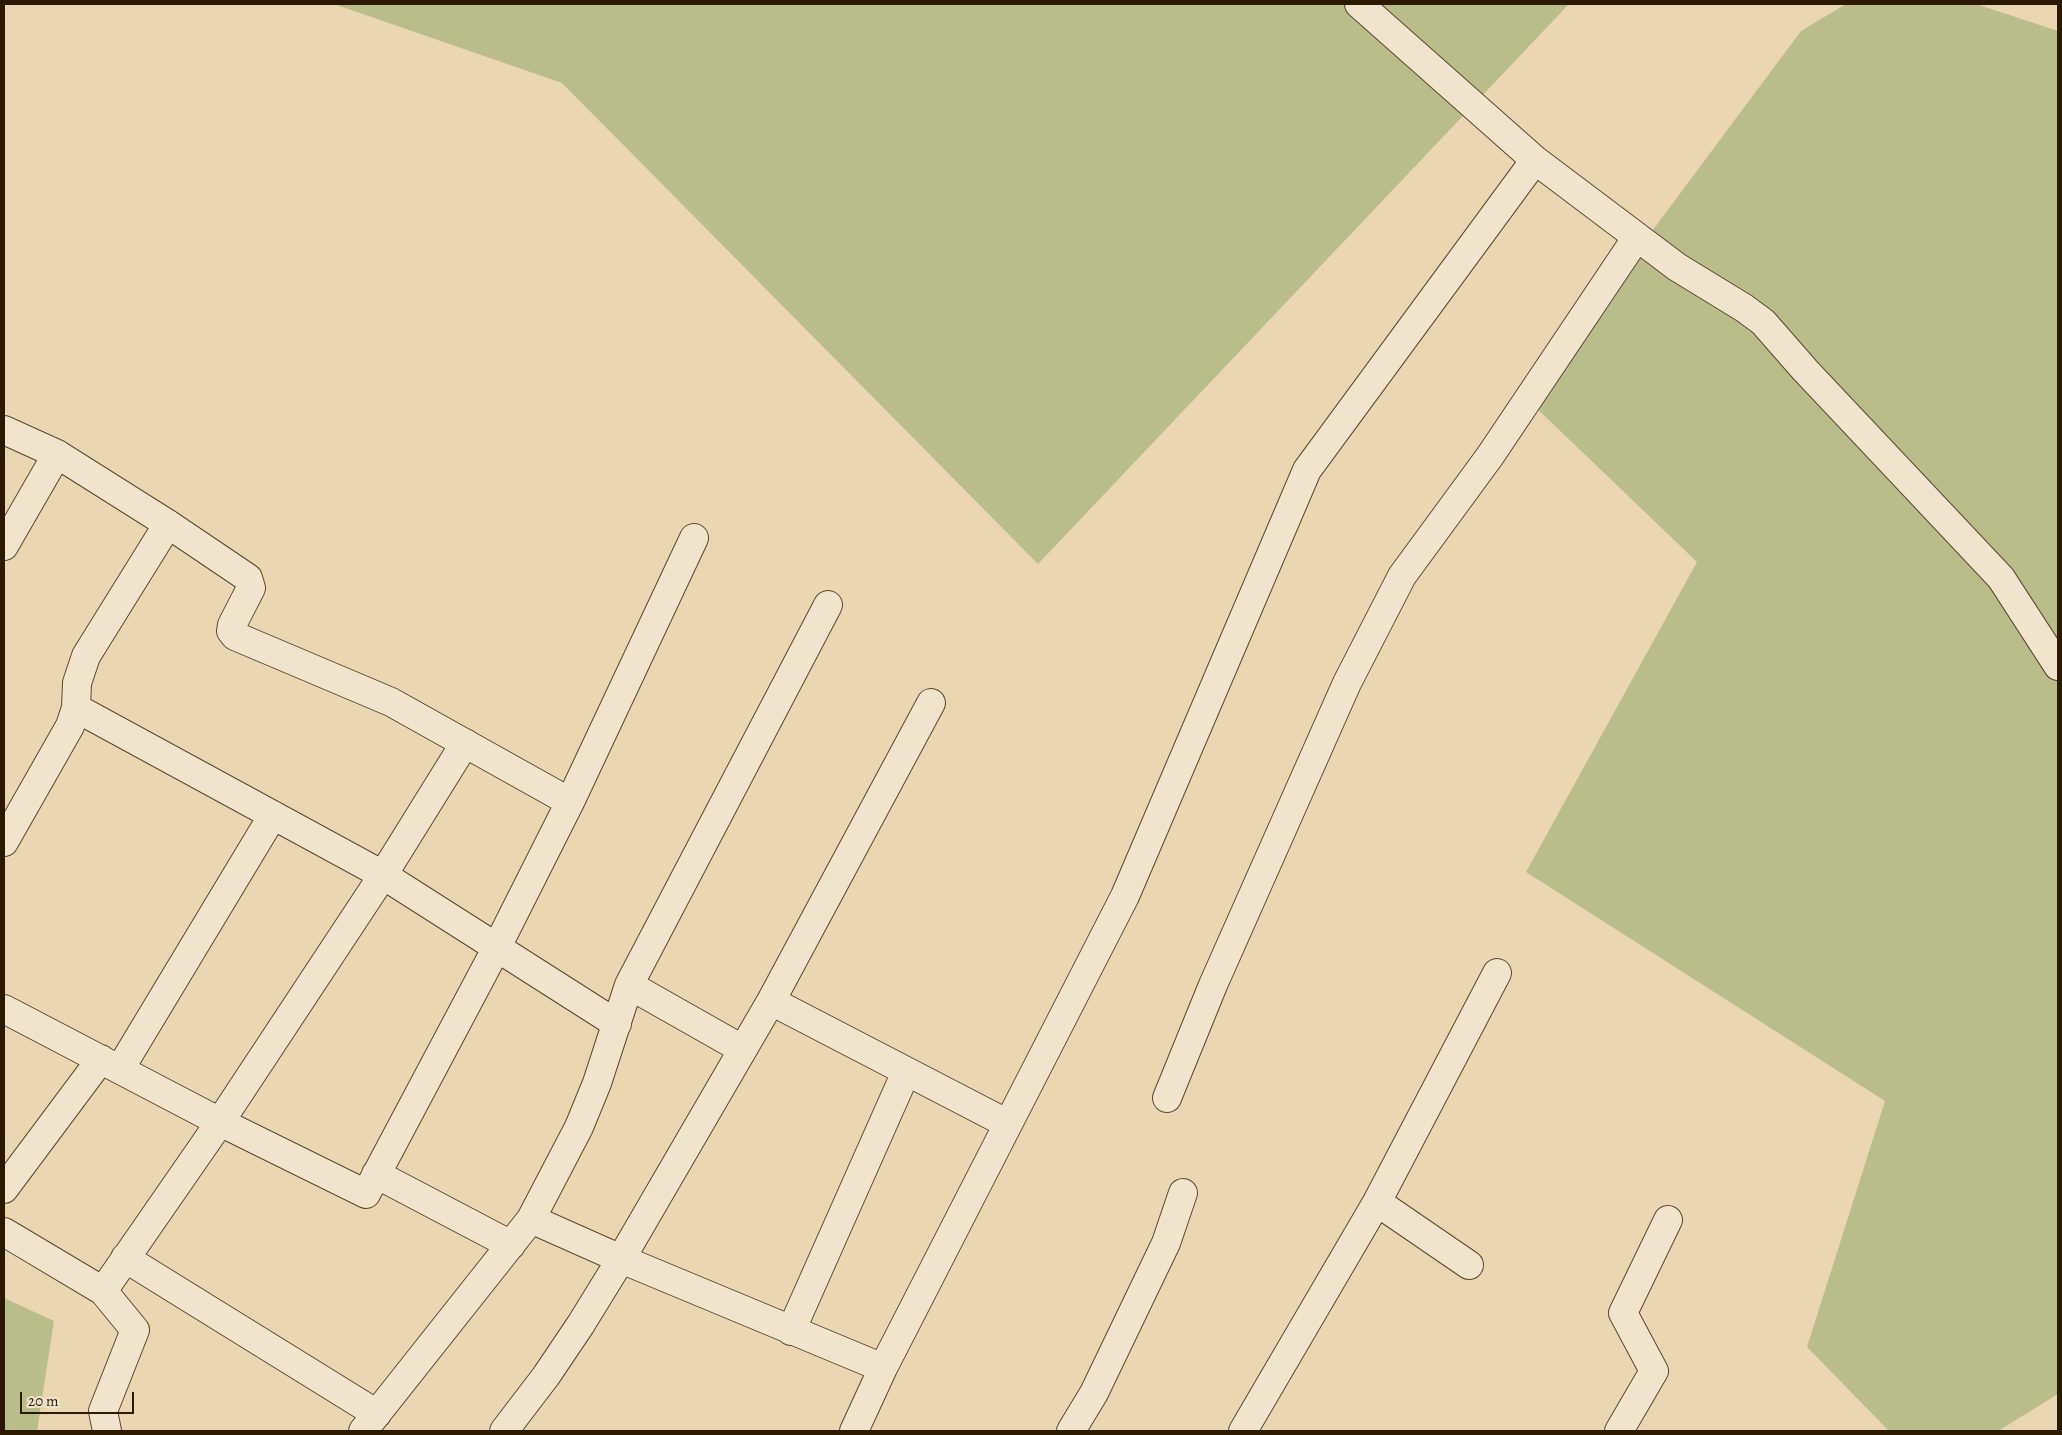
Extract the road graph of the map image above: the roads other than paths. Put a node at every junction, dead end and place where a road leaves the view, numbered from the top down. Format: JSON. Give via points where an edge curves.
{"nodes":[{"id":1,"x":1359,"y":4,"type":"edge"},
{"id":2,"x":1535,"y":160,"type":"junction"},
{"id":3,"x":1637,"y":237,"type":"junction"},
{"id":4,"x":4,"y":430,"type":"edge"},
{"id":5,"x":57,"y":454,"type":"junction"},
{"id":6,"x":168,"y":524,"type":"junction"},
{"id":7,"x":694,"y":538,"type":"dead end"},
{"id":8,"x":4,"y":546,"type":"edge"},
{"id":9,"x":828,"y":605,"type":"dead end"},
{"id":10,"x":2058,"y":666,"type":"edge"},
{"id":11,"x":931,"y":703,"type":"dead end"},
{"id":12,"x":76,"y":708,"type":"junction"},
{"id":13,"x":464,"y":743,"type":"junction"},
{"id":14,"x":570,"y":802,"type":"junction"},
{"id":15,"x":273,"y":815,"type":"junction"},
{"id":16,"x":4,"y":842,"type":"edge"},
{"id":17,"x":383,"y":875,"type":"junction"},
{"id":18,"x":498,"y":947,"type":"junction"},
{"id":19,"x":1497,"y":974,"type":"dead end"},
{"id":20,"x":629,"y":986,"type":"junction"},
{"id":21,"x":771,"y":1002,"type":"junction"},
{"id":22,"x":4,"y":1009,"type":"edge"},
{"id":23,"x":617,"y":1024,"type":"junction"},
{"id":24,"x":742,"y":1050,"type":"junction"},
{"id":25,"x":110,"y":1064,"type":"junction"},
{"id":26,"x":906,"y":1072,"type":"junction"},
{"id":27,"x":1167,"y":1098,"type":"dead end"},
{"id":28,"x":220,"y":1122,"type":"junction"},
{"id":29,"x":1008,"y":1124,"type":"junction"},
{"id":30,"x":376,"y":1174,"type":"junction"},
{"id":31,"x":4,"y":1189,"type":"edge"},
{"id":32,"x":1183,"y":1193,"type":"dead end"},
{"id":33,"x":1376,"y":1202,"type":"junction"},
{"id":34,"x":531,"y":1219,"type":"junction"},
{"id":35,"x":1668,"y":1220,"type":"dead end"},
{"id":36,"x":4,"y":1232,"type":"edge"},
{"id":37,"x":510,"y":1246,"type":"junction"},
{"id":38,"x":125,"y":1258,"type":"junction"},
{"id":39,"x":621,"y":1259,"type":"junction"},
{"id":40,"x":1469,"y":1265,"type":"dead end"},
{"id":41,"x":102,"y":1291,"type":"junction"},
{"id":42,"x":791,"y":1331,"type":"junction"},
{"id":43,"x":883,"y":1368,"type":"junction"},
{"id":44,"x":370,"y":1423,"type":"edge"},
{"id":45,"x":107,"y":1431,"type":"edge"},
{"id":46,"x":504,"y":1431,"type":"edge"},
{"id":47,"x":854,"y":1431,"type":"edge"},
{"id":48,"x":1071,"y":1431,"type":"edge"},
{"id":49,"x":1243,"y":1431,"type":"edge"},
{"id":50,"x":1620,"y":1431,"type":"edge"}],
"edges":[{"from":1,"to":2,"type":"street"},
{"from":2,"to":3,"type":"street"},
{"from":2,"to":29,"type":"street","via":[[1307,470],[1125,896]]},
{"from":3,"to":10,"type":"street","via":[[1677,267],[1763,322],[2001,578]]},
{"from":3,"to":27,"type":"street","via":[[1490,456],[1402,576],[1347,683],[1213,985]]},
{"from":4,"to":5,"type":"street"},
{"from":5,"to":6,"type":"street"},
{"from":5,"to":8,"type":"street"},
{"from":6,"to":12,"type":"street","via":[[86,656],[78,683]]},
{"from":6,"to":13,"type":"street","via":[[248,578],[250,588],[232,625],[235,636],[391,702]]},
{"from":7,"to":14,"type":"street"},
{"from":9,"to":20,"type":"street"},
{"from":11,"to":21,"type":"street"},
{"from":12,"to":15,"type":"street"},
{"from":12,"to":16,"type":"street","via":[[70,726]]},
{"from":13,"to":14,"type":"street"},
{"from":13,"to":17,"type":"street"},
{"from":14,"to":18,"type":"street"},
{"from":15,"to":17,"type":"street"},
{"from":15,"to":25,"type":"street"},
{"from":17,"to":18,"type":"street"},
{"from":17,"to":28,"type":"street"},
{"from":18,"to":23,"type":"street"},
{"from":18,"to":30,"type":"street"},
{"from":19,"to":33,"type":"street"},
{"from":20,"to":23,"type":"street"},
{"from":20,"to":24,"type":"street"},
{"from":21,"to":24,"type":"street"},
{"from":21,"to":26,"type":"street"},
{"from":22,"to":25,"type":"street"},
{"from":23,"to":34,"type":"street","via":[[579,1127]]},
{"from":24,"to":39,"type":"street"},
{"from":25,"to":28,"type":"street"},
{"from":25,"to":31,"type":"street"},
{"from":26,"to":29,"type":"street"},
{"from":26,"to":42,"type":"street"},
{"from":28,"to":30,"type":"street","via":[[366,1194]]},
{"from":28,"to":38,"type":"street"},
{"from":29,"to":43,"type":"street"},
{"from":30,"to":37,"type":"street"},
{"from":32,"to":48,"type":"street","via":[[1166,1243],[1094,1393]]},
{"from":33,"to":40,"type":"street"},
{"from":33,"to":49,"type":"street"},
{"from":34,"to":37,"type":"street"},
{"from":34,"to":39,"type":"street"},
{"from":35,"to":50,"type":"street","via":[[1624,1313],[1654,1371]]},
{"from":36,"to":41,"type":"street"},
{"from":37,"to":44,"type":"street"},
{"from":38,"to":41,"type":"street"},
{"from":38,"to":44,"type":"street"},
{"from":39,"to":42,"type":"street"},
{"from":39,"to":46,"type":"street","via":[[546,1376]]},
{"from":41,"to":45,"type":"street","via":[[135,1330],[103,1411]]},
{"from":42,"to":43,"type":"street"},
{"from":43,"to":47,"type":"street"}]}
